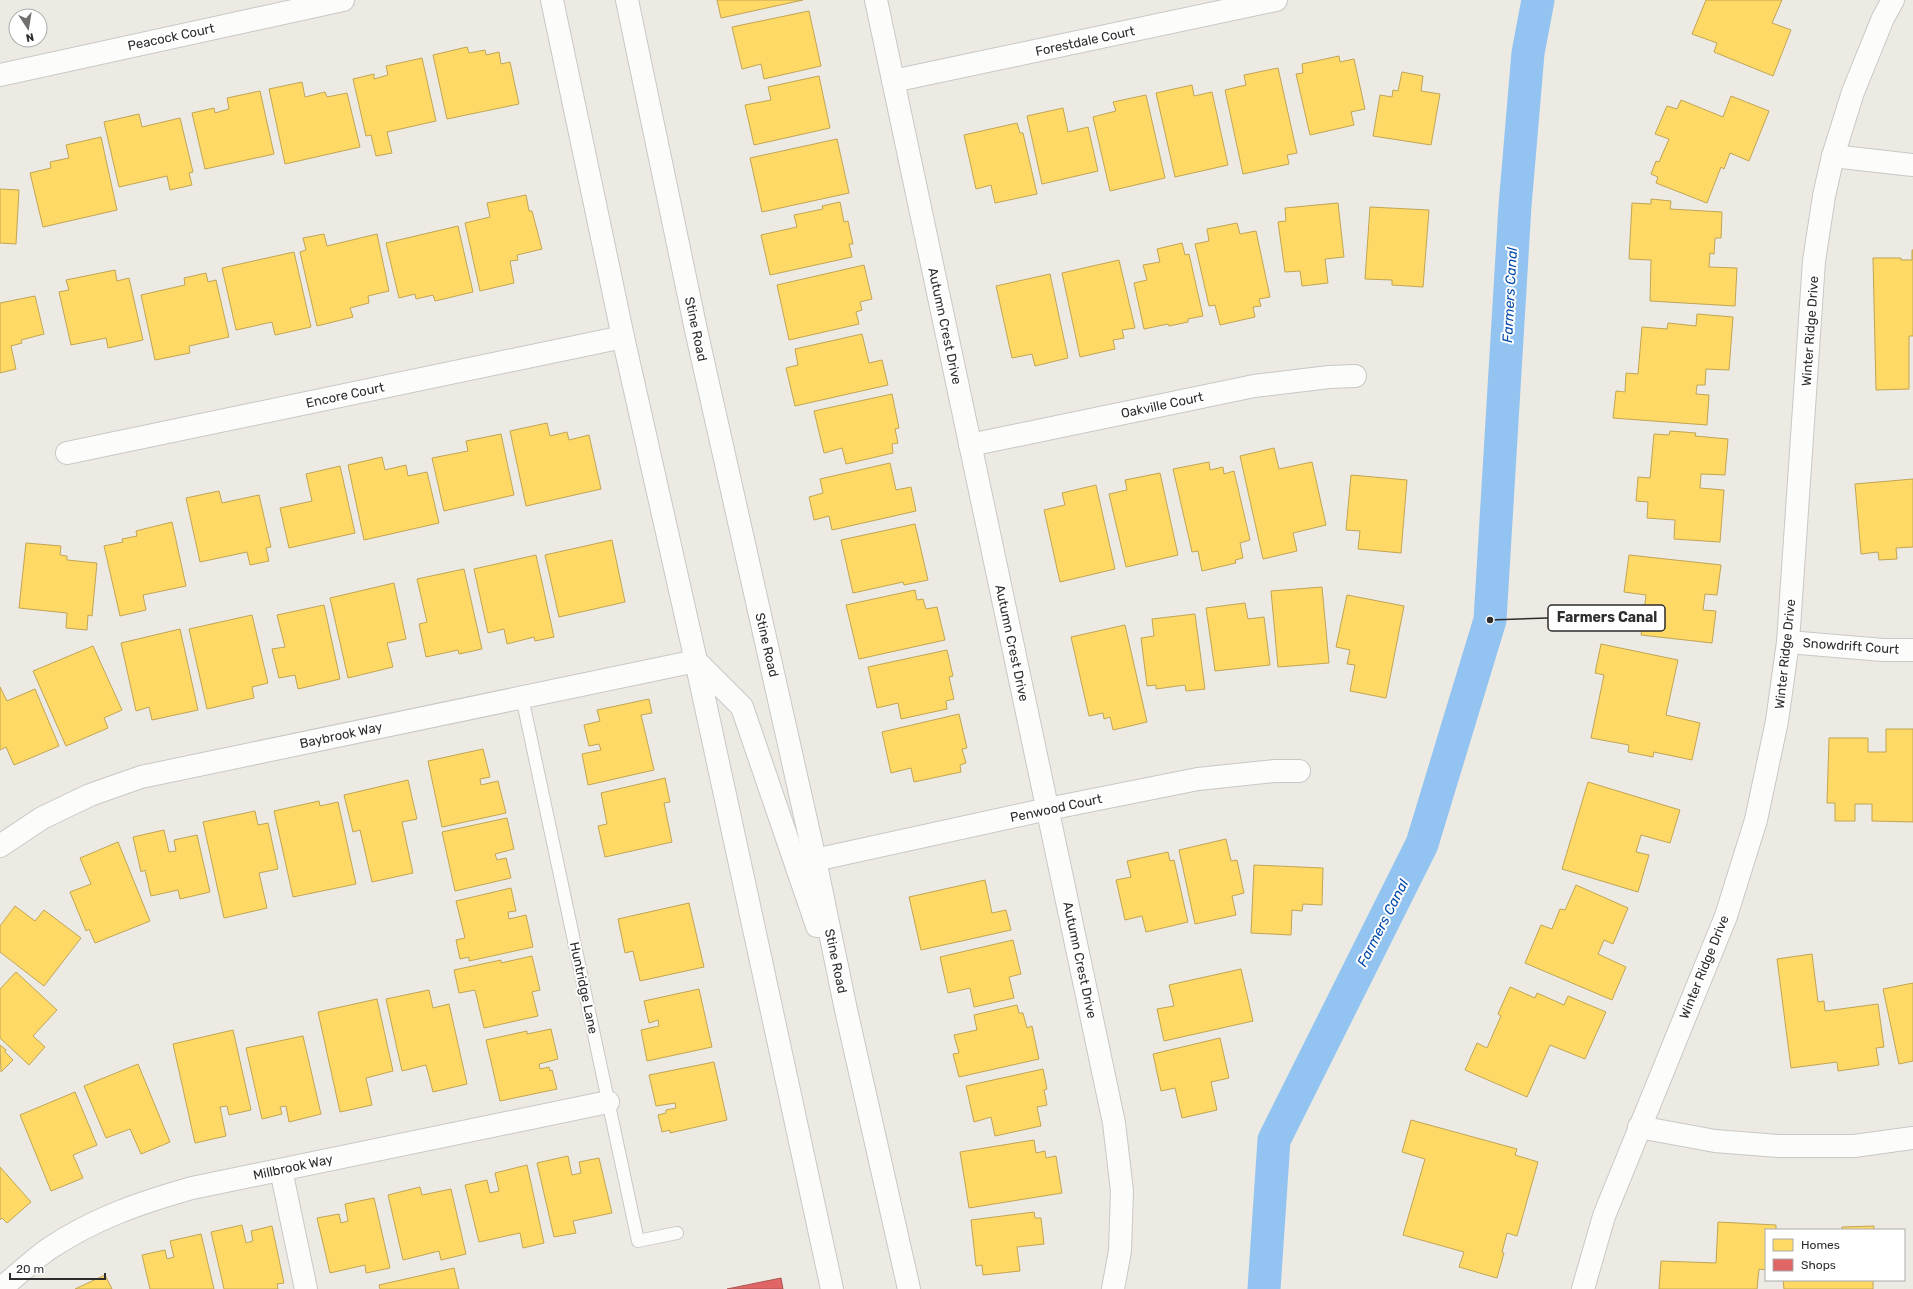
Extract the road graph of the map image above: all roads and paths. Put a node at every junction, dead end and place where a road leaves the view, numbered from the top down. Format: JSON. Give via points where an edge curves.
{"nodes":[{"id":1,"x":343,"y":0,"type":"edge"},
{"id":2,"x":552,"y":0,"type":"edge"},
{"id":3,"x":627,"y":0,"type":"edge"},
{"id":4,"x":876,"y":0,"type":"edge"},
{"id":5,"x":1276,"y":0,"type":"edge"},
{"id":6,"x":1892,"y":0,"type":"edge"},
{"id":7,"x":0,"y":75,"type":"edge"},
{"id":8,"x":893,"y":82,"type":"junction"},
{"id":9,"x":1833,"y":156,"type":"junction"},
{"id":10,"x":1913,"y":165,"type":"edge"},
{"id":11,"x":623,"y":337,"type":"junction"},
{"id":12,"x":1354,"y":376,"type":"dead end"},
{"id":13,"x":970,"y":445,"type":"junction"},
{"id":14,"x":67,"y":453,"type":"dead end"},
{"id":15,"x":1788,"y":642,"type":"junction"},
{"id":16,"x":1913,"y":650,"type":"edge"},
{"id":17,"x":696,"y":661,"type":"junction"},
{"id":18,"x":522,"y":697,"type":"junction"},
{"id":19,"x":1299,"y":771,"type":"dead end"},
{"id":20,"x":1048,"y":809,"type":"junction"},
{"id":21,"x":0,"y":846,"type":"edge"},
{"id":22,"x":815,"y":860,"type":"junction"},
{"id":23,"x":846,"y":1010,"type":"junction"},
{"id":24,"x":608,"y":1102,"type":"junction"},
{"id":25,"x":1639,"y":1127,"type":"junction"},
{"id":26,"x":1913,"y":1138,"type":"edge"},
{"id":27,"x":281,"y":1170,"type":"junction"},
{"id":28,"x":677,"y":1233,"type":"dead end"},
{"id":29,"x":0,"y":1289,"type":"edge"},
{"id":30,"x":306,"y":1289,"type":"edge"},
{"id":31,"x":832,"y":1289,"type":"edge"},
{"id":32,"x":909,"y":1289,"type":"edge"},
{"id":33,"x":1113,"y":1289,"type":"edge"},
{"id":34,"x":1583,"y":1289,"type":"edge"}],
"edges":[{"from":1,"to":7,"type":"street","name":"Peacock Court"},
{"from":2,"to":11,"type":"street"},
{"from":3,"to":22,"type":"street","name":"Stine Road","via":[[696,330]]},
{"from":4,"to":8,"type":"street","name":"Autumn Crest Drive"},
{"from":5,"to":8,"type":"street","name":"Forestdale Court"},
{"from":6,"to":9,"type":"street","name":"Winter Ridge Drive","via":[[1853,92]]},
{"from":8,"to":13,"type":"street","name":"Autumn Crest Drive"},
{"from":9,"to":10,"type":"street"},
{"from":9,"to":15,"type":"street","name":"Winter Ridge Drive","via":[[1814,262]]},
{"from":11,"to":14,"type":"street","name":"Encore Court"},
{"from":11,"to":17,"type":"street"},
{"from":12,"to":13,"type":"street","name":"Oakville Court","via":[[1254,386]]},
{"from":13,"to":20,"type":"street","name":"Autumn Crest Drive"},
{"from":15,"to":16,"type":"street","name":"Snowdrift Court"},
{"from":15,"to":25,"type":"street","name":"Winter Ridge Drive","via":[[1777,721],[1756,820],[1726,916]]},
{"from":17,"to":18,"type":"street","name":"Baybrook Way"},
{"from":17,"to":23,"type":"street","via":[[742,707]]},
{"from":17,"to":31,"type":"street"},
{"from":18,"to":21,"type":"street","name":"Baybrook Way","via":[[141,777],[76,801],[42,818]]},
{"from":18,"to":24,"type":"lane","name":"Huntridge Lane"},
{"from":19,"to":20,"type":"street","name":"Penwood Court","via":[[1198,779]]},
{"from":20,"to":22,"type":"street","name":"Penwood Court"},
{"from":20,"to":33,"type":"street","name":"Autumn Crest Drive","via":[[1114,1122],[1122,1191],[1120,1251]]},
{"from":22,"to":23,"type":"street","name":"Stine Road"},
{"from":23,"to":32,"type":"street","name":"Stine Road"},
{"from":24,"to":27,"type":"street","name":"Millbrook Way"},
{"from":24,"to":28,"type":"lane","name":"Huntridge Lane","via":[[638,1240]]},
{"from":25,"to":26,"type":"street","via":[[1715,1141],[1778,1146],[1854,1146]]},
{"from":25,"to":34,"type":"street","name":"Winter Ridge Drive","via":[[1604,1216]]},
{"from":27,"to":29,"type":"street","name":"Millbrook Way","via":[[192,1188],[139,1203],[88,1226],[47,1250]]},
{"from":27,"to":30,"type":"street"}]}
